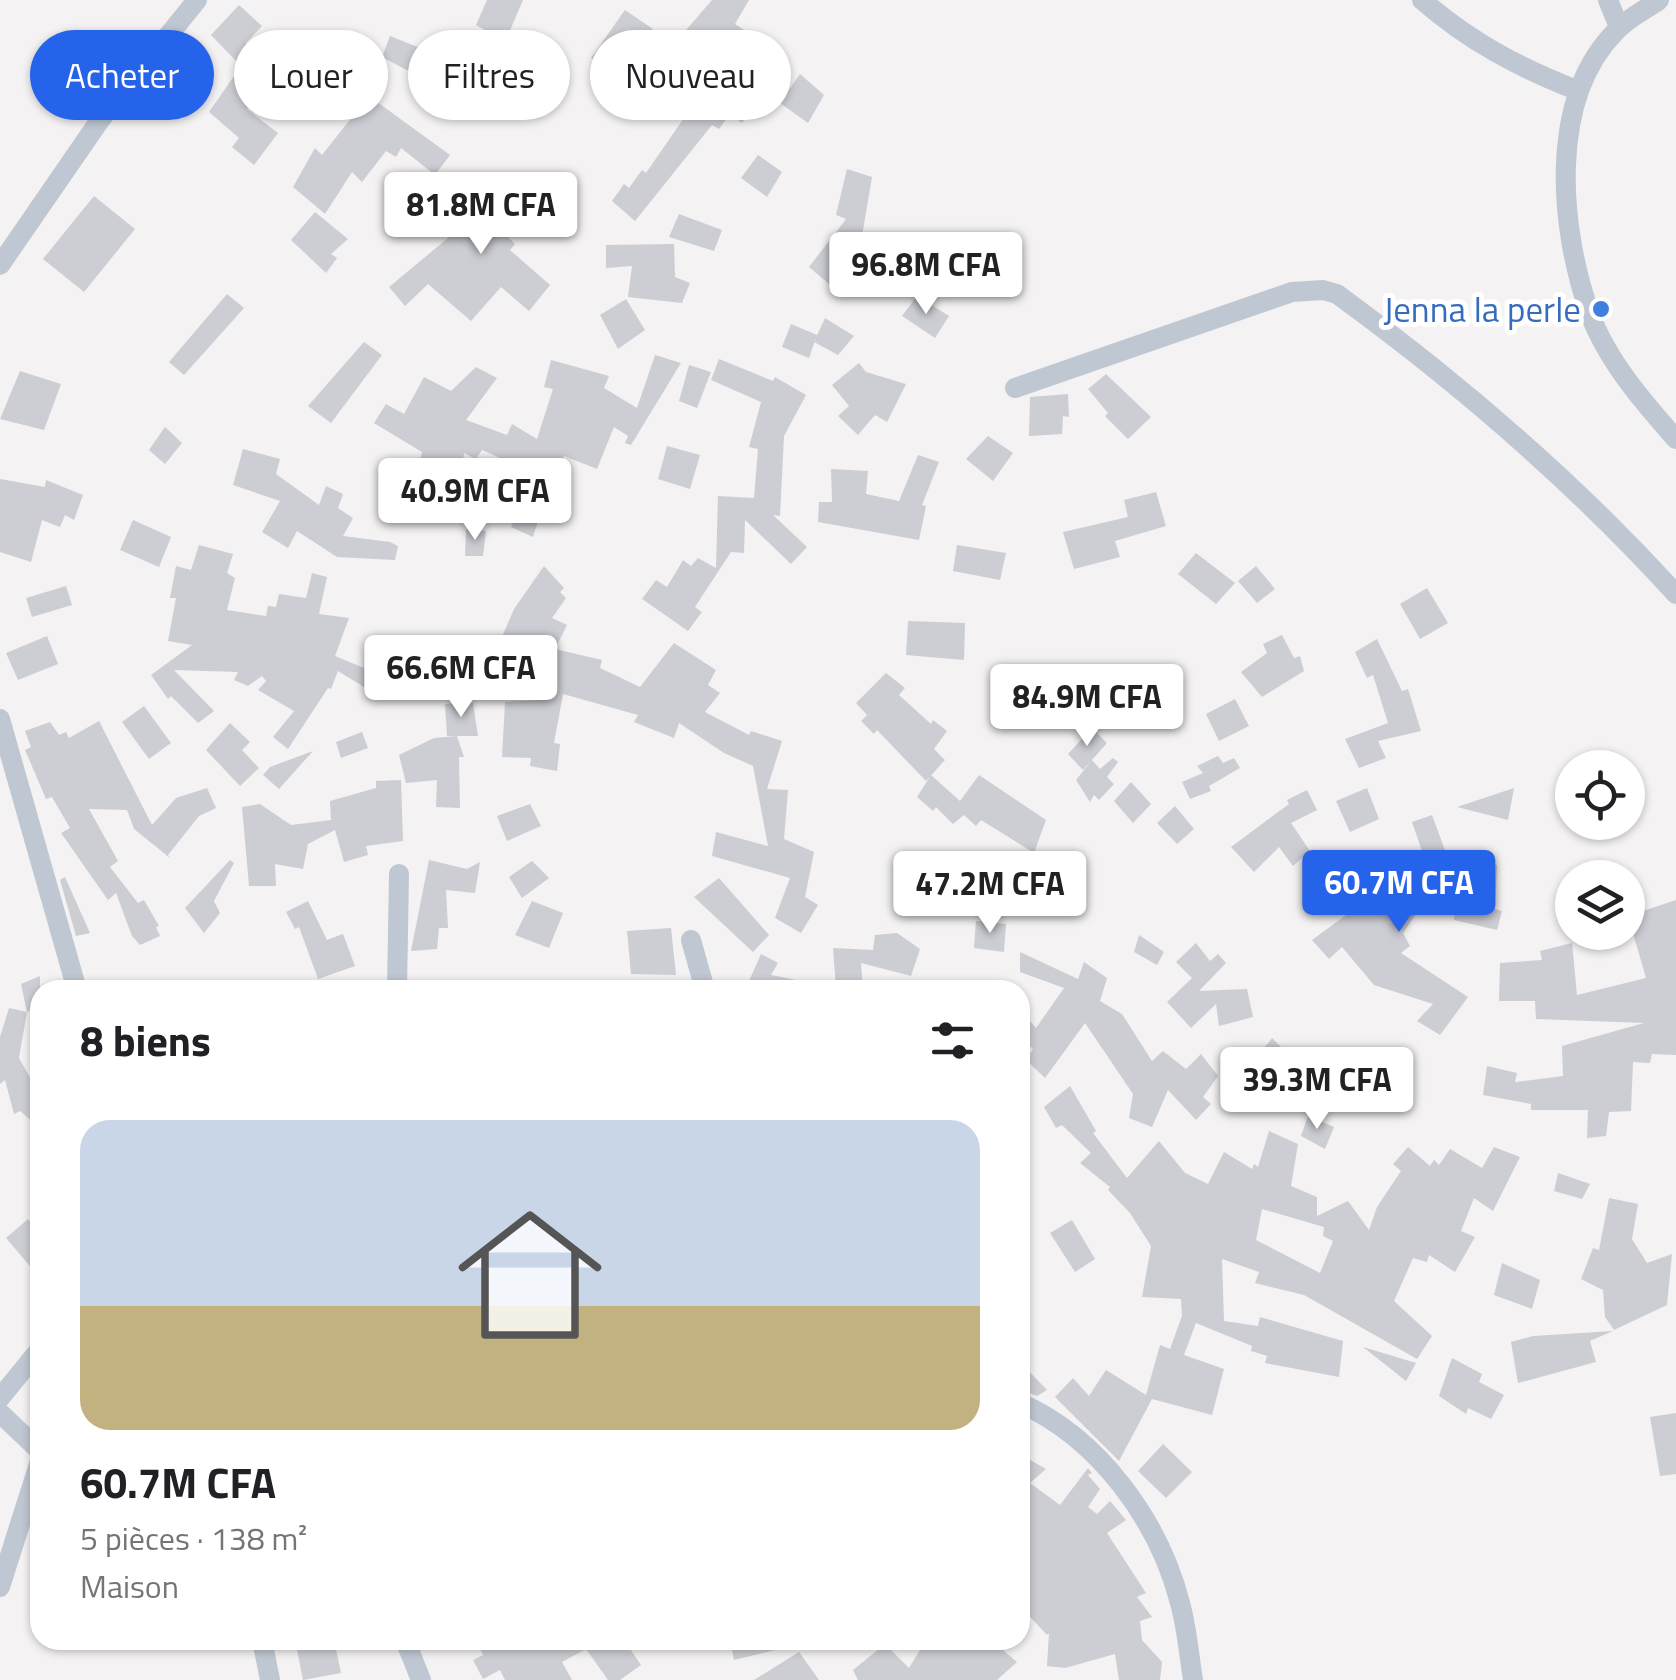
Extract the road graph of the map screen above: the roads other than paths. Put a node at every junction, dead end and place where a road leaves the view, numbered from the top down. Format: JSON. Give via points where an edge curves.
{"nodes":[{"id":1,"x":198,"y":0,"type":"edge"},
{"id":2,"x":1422,"y":0,"type":"edge"},
{"id":3,"x":1608,"y":0,"type":"edge"},
{"id":4,"x":1659,"y":0,"type":"edge"},
{"id":5,"x":1619,"y":27,"type":"junction"},
{"id":6,"x":1579,"y":91,"type":"junction"},
{"id":7,"x":0,"y":265,"type":"edge"},
{"id":8,"x":1015,"y":388,"type":"dead end"},
{"id":9,"x":1676,"y":438,"type":"edge"},
{"id":10,"x":1676,"y":594,"type":"edge"},
{"id":11,"x":0,"y":719,"type":"edge"},
{"id":12,"x":399,"y":874,"type":"dead end"},
{"id":13,"x":691,"y":940,"type":"dead end"},
{"id":14,"x":75,"y":980,"type":"edge"},
{"id":15,"x":397,"y":980,"type":"edge"},
{"id":16,"x":703,"y":980,"type":"edge"},
{"id":17,"x":30,"y":1360,"type":"edge"},
{"id":18,"x":0,"y":1398,"type":"edge"},
{"id":19,"x":1030,"y":1408,"type":"edge"},
{"id":20,"x":0,"y":1413,"type":"edge"},
{"id":21,"x":30,"y":1442,"type":"edge"},
{"id":22,"x":30,"y":1493,"type":"edge"},
{"id":23,"x":0,"y":1588,"type":"edge"},
{"id":24,"x":264,"y":1650,"type":"edge"},
{"id":25,"x":409,"y":1650,"type":"edge"},
{"id":26,"x":270,"y":1680,"type":"edge"},
{"id":27,"x":421,"y":1680,"type":"edge"},
{"id":28,"x":1193,"y":1680,"type":"edge"}],
"edges":[{"from":1,"to":7,"type":"street","via":[[100,120]]},
{"from":2,"to":6,"type":"street","via":[[1460,34]]},
{"from":3,"to":5,"type":"street"},
{"from":4,"to":5,"type":"street"},
{"from":5,"to":6,"type":"street"},
{"from":6,"to":9,"type":"street","via":[[1566,168],[1579,275],[1608,348]]},
{"from":8,"to":10,"type":"street","via":[[1292,292],[1337,294],[1453,381]]},
{"from":11,"to":14,"type":"street"},
{"from":12,"to":15,"type":"street"},
{"from":13,"to":16,"type":"street"},
{"from":17,"to":18,"type":"street"},
{"from":19,"to":28,"type":"street","via":[[1095,1456],[1136,1504],[1172,1576]]},
{"from":20,"to":21,"type":"street"},
{"from":22,"to":23,"type":"street"},
{"from":24,"to":26,"type":"street"},
{"from":25,"to":27,"type":"street"}]}
